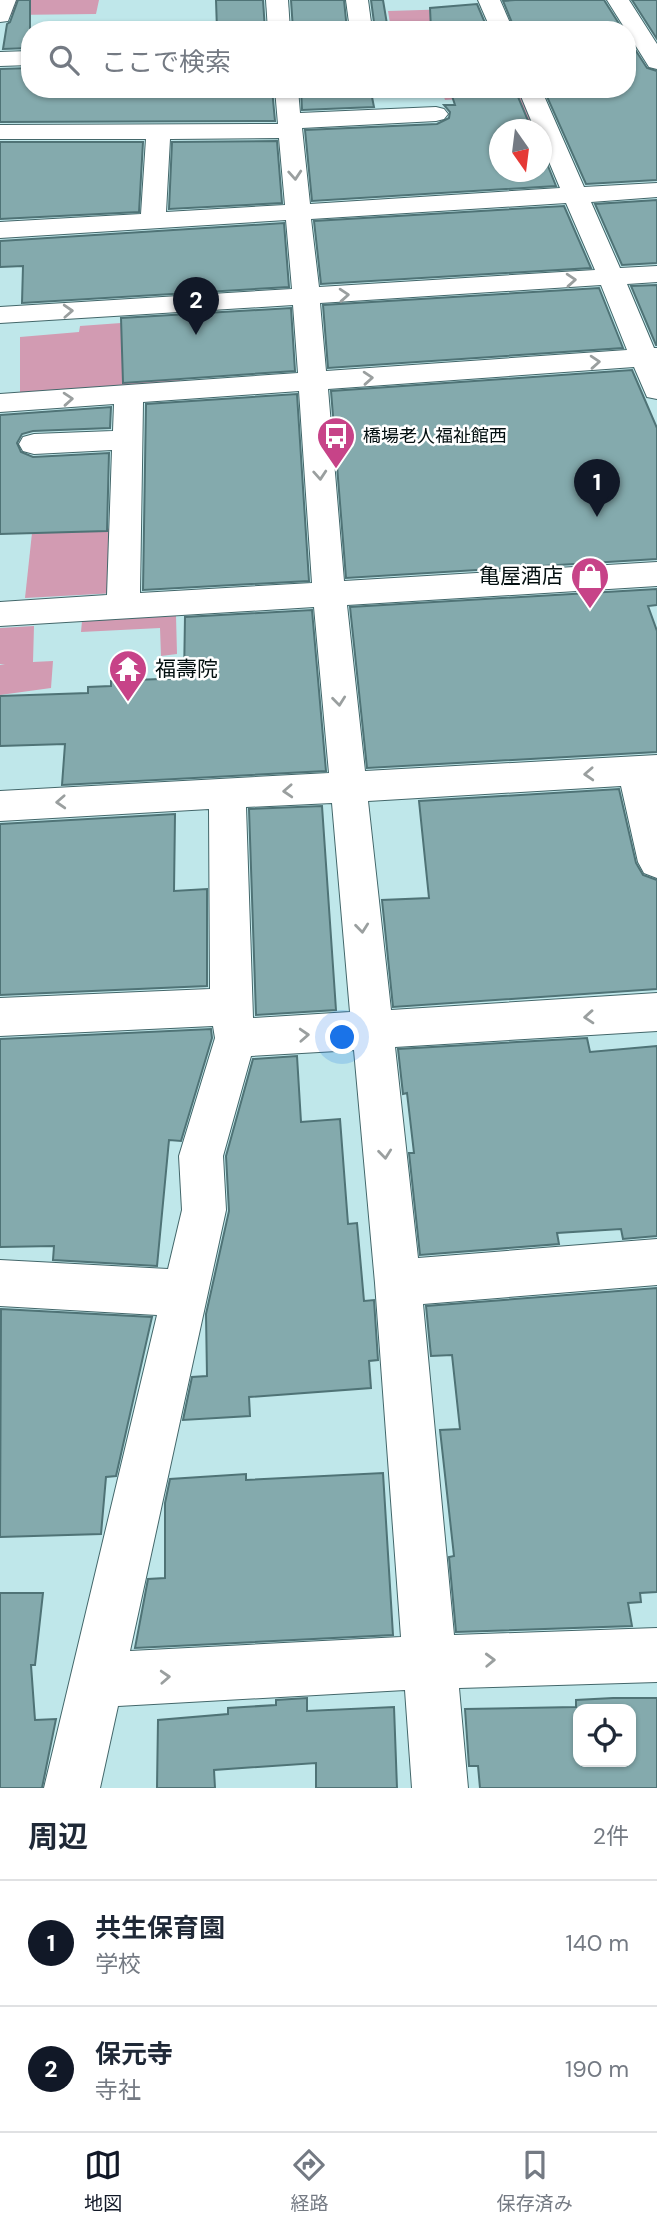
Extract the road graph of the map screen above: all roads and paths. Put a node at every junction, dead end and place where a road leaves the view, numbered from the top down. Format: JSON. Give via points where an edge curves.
{"nodes":[{"id":1,"x":5,"y":0,"type":"edge"},
{"id":2,"x":277,"y":0,"type":"edge"},
{"id":3,"x":357,"y":0,"type":"edge"},
{"id":4,"x":489,"y":0,"type":"edge"},
{"id":5,"x":623,"y":9,"type":"edge"},
{"id":6,"x":657,"y":15,"type":"edge"},
{"id":7,"x":0,"y":16,"type":"edge"},
{"id":8,"x":278,"y":21,"type":"edge"},
{"id":9,"x":360,"y":21,"type":"edge"},
{"id":10,"x":498,"y":21,"type":"edge"},
{"id":11,"x":636,"y":27,"type":"edge"},
{"id":12,"x":636,"y":52,"type":"edge"},
{"id":13,"x":655,"y":54,"type":"edge"},
{"id":14,"x":21,"y":58,"type":"edge"},
{"id":15,"x":0,"y":59,"type":"edge"},
{"id":16,"x":287,"y":98,"type":"edge"},
{"id":17,"x":533,"y":98,"type":"edge"},
{"id":18,"x":436,"y":114,"type":"dead end"},
{"id":19,"x":291,"y":126,"type":"junction"},
{"id":20,"x":158,"y":131,"type":"junction"},
{"id":21,"x":0,"y":132,"type":"edge"},
{"id":22,"x":657,"y":190,"type":"edge"},
{"id":23,"x":575,"y":194,"type":"junction"},
{"id":24,"x":297,"y":212,"type":"junction"},
{"id":25,"x":153,"y":221,"type":"junction"},
{"id":26,"x":0,"y":230,"type":"edge"},
{"id":27,"x":657,"y":274,"type":"edge"},
{"id":28,"x":611,"y":277,"type":"junction"},
{"id":29,"x":307,"y":306,"type":"junction"},
{"id":30,"x":0,"y":315,"type":"edge"},
{"id":31,"x":229,"y":321,"type":"dead end"},
{"id":32,"x":650,"y":358,"type":"edge"},
{"id":33,"x":313,"y":382,"type":"junction"},
{"id":34,"x":657,"y":390,"type":"edge"},
{"id":35,"x":129,"y":395,"type":"junction"},
{"id":36,"x":0,"y":403,"type":"edge"},
{"id":37,"x":127,"y":440,"type":"junction"},
{"id":38,"x":34,"y":444,"type":"dead end"},
{"id":39,"x":657,"y":574,"type":"edge"},
{"id":40,"x":328,"y":594,"type":"junction"},
{"id":41,"x":123,"y":607,"type":"junction"},
{"id":42,"x":0,"y":614,"type":"edge"},
{"id":43,"x":646,"y":770,"type":"edge"},
{"id":44,"x":348,"y":787,"type":"junction"},
{"id":45,"x":227,"y":794,"type":"junction"},
{"id":46,"x":0,"y":806,"type":"edge"},
{"id":47,"x":657,"y":862,"type":"edge"},
{"id":48,"x":657,"y":1012,"type":"edge"},
{"id":49,"x":0,"y":1017,"type":"edge"},
{"id":50,"x":233,"y":1023,"type":"junction"},
{"id":51,"x":372,"y":1031,"type":"junction"},
{"id":52,"x":657,"y":1262,"type":"edge"},
{"id":53,"x":0,"y":1283,"type":"edge"},
{"id":54,"x":398,"y":1283,"type":"junction"},
{"id":55,"x":184,"y":1293,"type":"junction"},
{"id":56,"x":657,"y":1656,"type":"edge"},
{"id":57,"x":430,"y":1661,"type":"junction"},
{"id":58,"x":97,"y":1680,"type":"junction"},
{"id":59,"x":72,"y":1788,"type":"edge"},
{"id":60,"x":440,"y":1788,"type":"edge"}],
"edges":[{"from":1,"to":7,"type":"street"},
{"from":2,"to":8,"type":"street"},
{"from":3,"to":9,"type":"street"},
{"from":4,"to":10,"type":"street"},
{"from":5,"to":6,"type":"street"},
{"from":11,"to":13,"type":"street"},
{"from":12,"to":13,"type":"street"},
{"from":14,"to":15,"type":"street"},
{"from":16,"to":19,"type":"street"},
{"from":17,"to":23,"type":"street"},
{"from":18,"to":19,"type":"street"},
{"from":19,"to":20,"type":"street"},
{"from":19,"to":24,"type":"street","one_way":true},
{"from":20,"to":21,"type":"street"},
{"from":20,"to":25,"type":"street"},
{"from":22,"to":23,"type":"street"},
{"from":23,"to":24,"type":"street"},
{"from":23,"to":28,"type":"street"},
{"from":24,"to":25,"type":"street"},
{"from":24,"to":29,"type":"street"},
{"from":25,"to":26,"type":"street"},
{"from":27,"to":28,"type":"street"},
{"from":29,"to":28,"type":"street","one_way":true},
{"from":28,"to":32,"type":"street"},
{"from":30,"to":29,"type":"street","one_way":true},
{"from":29,"to":31,"type":"street"},
{"from":29,"to":33,"type":"street"},
{"from":33,"to":32,"type":"street","one_way":true},
{"from":32,"to":34,"type":"street"},
{"from":33,"to":35,"type":"street"},
{"from":33,"to":40,"type":"street","one_way":true},
{"from":36,"to":35,"type":"street","one_way":true},
{"from":35,"to":37,"type":"street"},
{"from":37,"to":38,"type":"street"},
{"from":37,"to":41,"type":"street"},
{"from":39,"to":40,"type":"street"},
{"from":40,"to":41,"type":"street"},
{"from":40,"to":44,"type":"street","one_way":true},
{"from":41,"to":42,"type":"street"},
{"from":43,"to":44,"type":"street","one_way":true},
{"from":43,"to":47,"type":"street"},
{"from":44,"to":45,"type":"street","one_way":true},
{"from":44,"to":51,"type":"street","one_way":true},
{"from":45,"to":46,"type":"street","one_way":true},
{"from":45,"to":50,"type":"street"},
{"from":48,"to":51,"type":"street","one_way":true},
{"from":49,"to":50,"type":"street"},
{"from":50,"to":51,"type":"street","one_way":true},
{"from":50,"to":55,"type":"street","via":[[201,1156],[204,1210]]},
{"from":51,"to":54,"type":"street","one_way":true},
{"from":52,"to":54,"type":"street"},
{"from":53,"to":55,"type":"street"},
{"from":54,"to":57,"type":"street"},
{"from":55,"to":58,"type":"street"},
{"from":57,"to":56,"type":"street","one_way":true},
{"from":58,"to":57,"type":"street","one_way":true},
{"from":57,"to":60,"type":"street"},
{"from":58,"to":59,"type":"street"}]}
